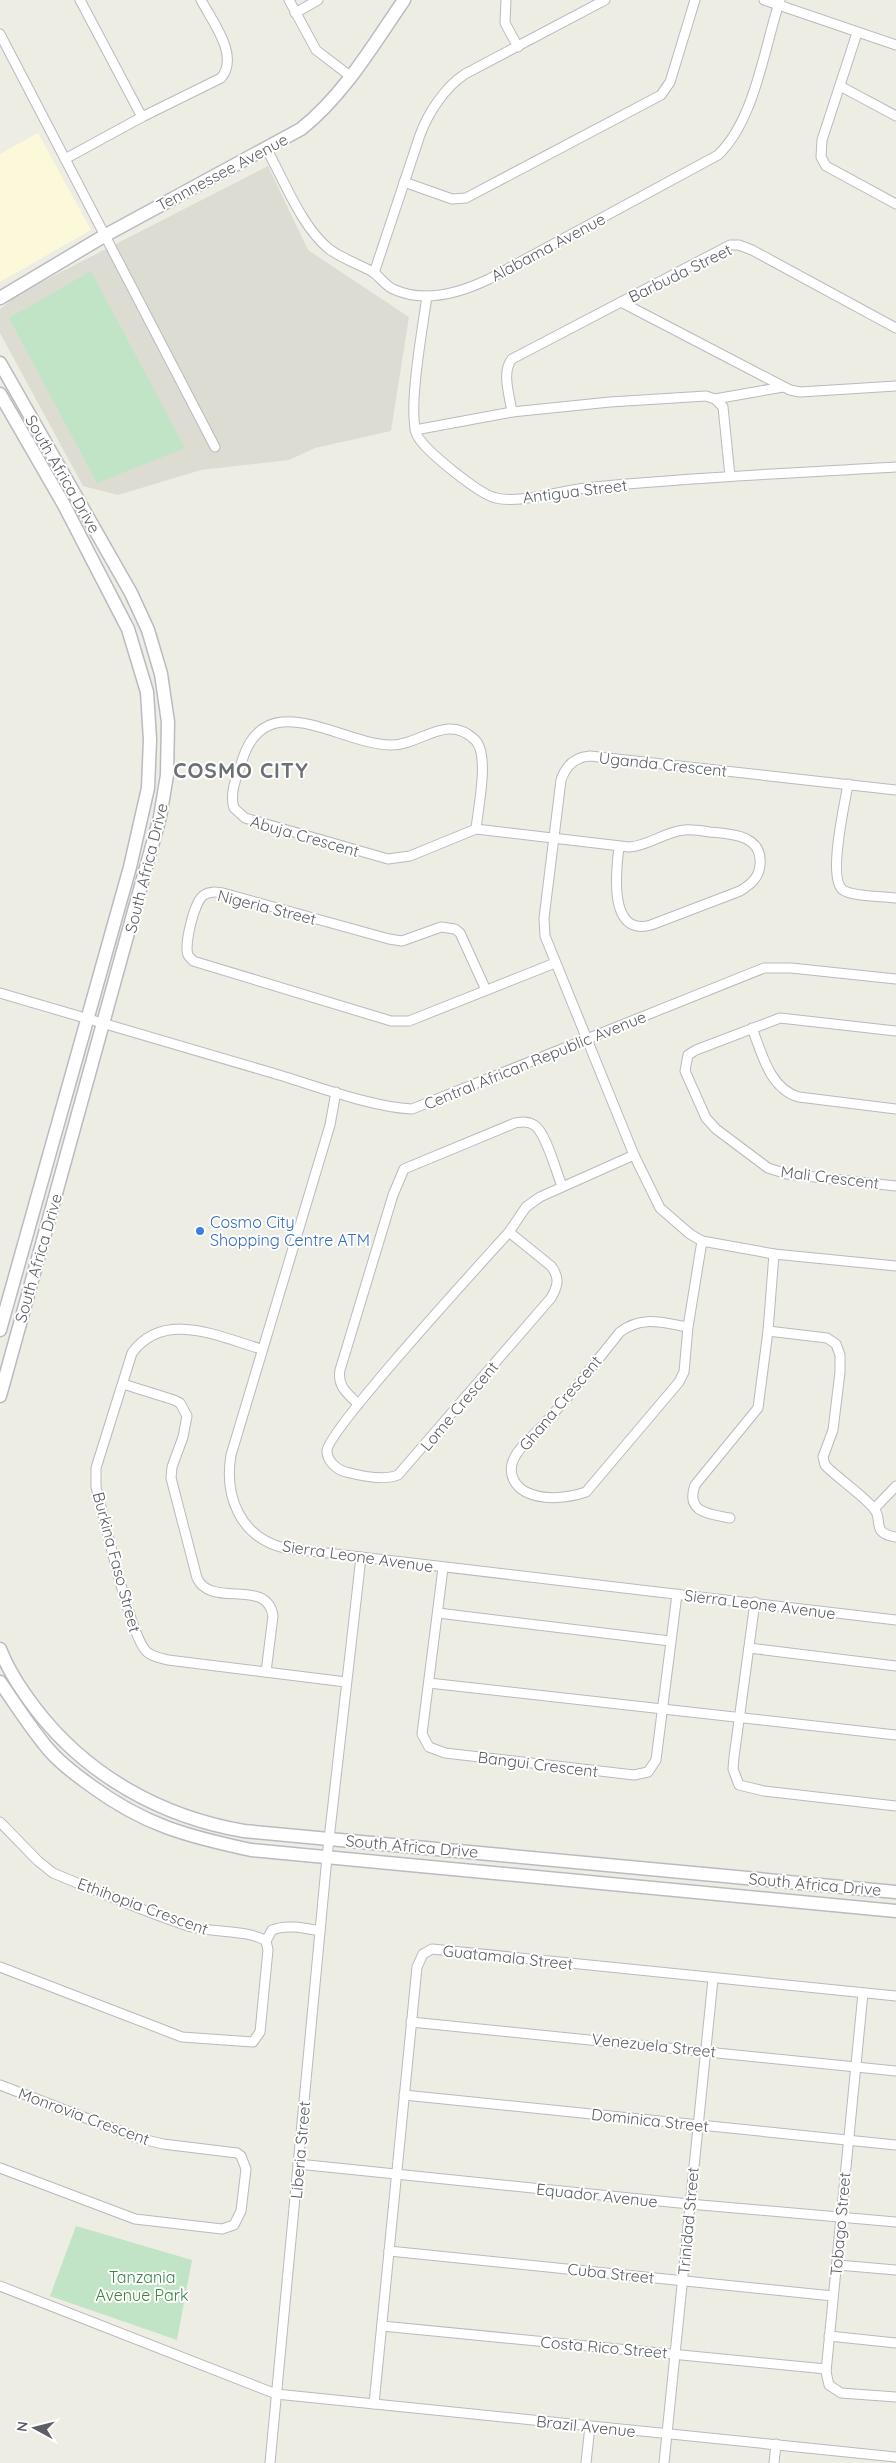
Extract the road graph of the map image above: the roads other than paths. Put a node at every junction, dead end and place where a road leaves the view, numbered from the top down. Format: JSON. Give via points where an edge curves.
{"nodes":[{"id":1,"x":80,"y":0,"type":"edge"},
{"id":2,"x":200,"y":0,"type":"edge"},
{"id":3,"x":289,"y":0,"type":"edge"},
{"id":4,"x":318,"y":0,"type":"edge"},
{"id":5,"x":404,"y":0,"type":"edge"},
{"id":6,"x":506,"y":0,"type":"edge"},
{"id":7,"x":605,"y":0,"type":"edge"},
{"id":8,"x":695,"y":0,"type":"edge"},
{"id":9,"x":764,"y":0,"type":"edge"},
{"id":10,"x":779,"y":2,"type":"edge"},
{"id":11,"x":295,"y":13,"type":"junction"},
{"id":12,"x":857,"y":32,"type":"junction"},
{"id":13,"x":0,"y":34,"type":"edge"},
{"id":14,"x":896,"y":44,"type":"edge"},
{"id":15,"x":518,"y":47,"type":"junction"},
{"id":16,"x":350,"y":76,"type":"junction"},
{"id":17,"x":840,"y":86,"type":"junction"},
{"id":18,"x":896,"y":116,"type":"edge"},
{"id":19,"x":142,"y":118,"type":"junction"},
{"id":20,"x":266,"y":148,"type":"junction"},
{"id":21,"x":65,"y":159,"type":"junction"},
{"id":22,"x":404,"y":182,"type":"junction"},
{"id":23,"x":896,"y":204,"type":"edge"},
{"id":24,"x":104,"y":236,"type":"junction"},
{"id":25,"x":374,"y":273,"type":"junction"},
{"id":26,"x":426,"y":296,"type":"junction"},
{"id":27,"x":0,"y":298,"type":"edge"},
{"id":28,"x":621,"y":302,"type":"junction"},
{"id":29,"x":896,"y":328,"type":"edge"},
{"id":30,"x":0,"y":363,"type":"edge"},
{"id":31,"x":896,"y":386,"type":"edge"},
{"id":32,"x":783,"y":387,"type":"junction"},
{"id":33,"x":0,"y":394,"type":"edge"},
{"id":34,"x":715,"y":399,"type":"junction"},
{"id":35,"x":512,"y":412,"type":"junction"},
{"id":36,"x":415,"y":430,"type":"junction"},
{"id":37,"x":214,"y":448,"type":"dead end"},
{"id":38,"x":896,"y":467,"type":"edge"},
{"id":39,"x":730,"y":476,"type":"junction"},
{"id":40,"x":848,"y":784,"type":"junction"},
{"id":41,"x":896,"y":790,"type":"edge"},
{"id":42,"x":476,"y":829,"type":"junction"},
{"id":43,"x":554,"y":836,"type":"junction"},
{"id":44,"x":619,"y":847,"type":"junction"},
{"id":45,"x":896,"y":898,"type":"edge"},
{"id":46,"x":554,"y":963,"type":"junction"},
{"id":47,"x":896,"y":979,"type":"edge"},
{"id":48,"x":486,"y":990,"type":"junction"},
{"id":49,"x":0,"y":993,"type":"edge"},
{"id":50,"x":87,"y":1018,"type":"junction"},
{"id":51,"x":104,"y":1022,"type":"junction"},
{"id":52,"x":752,"y":1028,"type":"junction"},
{"id":53,"x":896,"y":1030,"type":"edge"},
{"id":54,"x":586,"y":1041,"type":"junction"},
{"id":55,"x":336,"y":1092,"type":"junction"},
{"id":56,"x":896,"y":1109,"type":"edge"},
{"id":57,"x":634,"y":1155,"type":"junction"},
{"id":58,"x":562,"y":1186,"type":"junction"},
{"id":59,"x":896,"y":1186,"type":"edge"},
{"id":60,"x":509,"y":1232,"type":"junction"},
{"id":61,"x":702,"y":1241,"type":"junction"},
{"id":62,"x":774,"y":1254,"type":"junction"},
{"id":63,"x":896,"y":1266,"type":"edge"},
{"id":64,"x":688,"y":1327,"type":"junction"},
{"id":65,"x":0,"y":1330,"type":"edge"},
{"id":66,"x":768,"y":1331,"type":"junction"},
{"id":67,"x":261,"y":1349,"type":"junction"},
{"id":68,"x":123,"y":1384,"type":"junction"},
{"id":69,"x":0,"y":1396,"type":"edge"},
{"id":70,"x":358,"y":1404,"type":"junction"},
{"id":71,"x":896,"y":1486,"type":"edge"},
{"id":72,"x":874,"y":1509,"type":"junction"},
{"id":73,"x":730,"y":1518,"type":"dead end"},
{"id":74,"x":896,"y":1537,"type":"edge"},
{"id":75,"x":361,"y":1558,"type":"junction"},
{"id":76,"x":443,"y":1568,"type":"junction"},
{"id":77,"x":677,"y":1594,"type":"junction"},
{"id":78,"x":755,"y":1602,"type":"junction"},
{"id":79,"x":438,"y":1612,"type":"junction"},
{"id":80,"x":896,"y":1620,"type":"edge"},
{"id":81,"x":670,"y":1641,"type":"junction"},
{"id":82,"x":749,"y":1648,"type":"junction"},
{"id":83,"x":0,"y":1649,"type":"edge"},
{"id":84,"x":896,"y":1666,"type":"edge"},
{"id":85,"x":266,"y":1672,"type":"junction"},
{"id":86,"x":0,"y":1682,"type":"edge"},
{"id":87,"x":346,"y":1682,"type":"junction"},
{"id":88,"x":429,"y":1683,"type":"junction"},
{"id":89,"x":662,"y":1708,"type":"junction"},
{"id":90,"x":740,"y":1718,"type":"junction"},
{"id":91,"x":896,"y":1735,"type":"edge"},
{"id":92,"x":896,"y":1806,"type":"edge"},
{"id":93,"x":0,"y":1822,"type":"edge"},
{"id":94,"x":330,"y":1838,"type":"junction"},
{"id":95,"x":327,"y":1857,"type":"junction"},
{"id":96,"x":896,"y":1892,"type":"edge"},
{"id":97,"x":896,"y":1911,"type":"edge"},
{"id":98,"x":320,"y":1931,"type":"junction"},
{"id":99,"x":266,"y":1941,"type":"junction"},
{"id":100,"x":0,"y":1967,"type":"edge"},
{"id":101,"x":713,"y":1979,"type":"junction"},
{"id":102,"x":863,"y":1993,"type":"junction"},
{"id":103,"x":896,"y":1996,"type":"edge"},
{"id":104,"x":411,"y":2022,"type":"junction"},
{"id":105,"x":707,"y":2050,"type":"junction"},
{"id":106,"x":856,"y":2067,"type":"junction"},
{"id":107,"x":896,"y":2071,"type":"edge"},
{"id":108,"x":0,"y":2085,"type":"edge"},
{"id":109,"x":404,"y":2095,"type":"junction"},
{"id":110,"x":697,"y":2124,"type":"junction"},
{"id":111,"x":848,"y":2141,"type":"junction"},
{"id":112,"x":896,"y":2145,"type":"edge"},
{"id":113,"x":298,"y":2164,"type":"junction"},
{"id":114,"x":0,"y":2168,"type":"edge"},
{"id":115,"x":396,"y":2174,"type":"junction"},
{"id":116,"x":689,"y":2204,"type":"junction"},
{"id":117,"x":840,"y":2217,"type":"junction"},
{"id":118,"x":896,"y":2222,"type":"edge"},
{"id":119,"x":389,"y":2251,"type":"junction"},
{"id":120,"x":838,"y":2264,"type":"junction"},
{"id":121,"x":896,"y":2270,"type":"edge"},
{"id":122,"x":682,"y":2280,"type":"junction"},
{"id":123,"x":0,"y":2286,"type":"edge"},
{"id":124,"x":833,"y":2296,"type":"junction"},
{"id":125,"x":382,"y":2326,"type":"junction"},
{"id":126,"x":829,"y":2336,"type":"junction"},
{"id":127,"x":896,"y":2343,"type":"edge"},
{"id":128,"x":676,"y":2354,"type":"junction"},
{"id":129,"x":826,"y":2369,"type":"junction"},
{"id":130,"x":276,"y":2394,"type":"junction"},
{"id":131,"x":896,"y":2397,"type":"edge"},
{"id":132,"x":374,"y":2404,"type":"junction"},
{"id":133,"x":590,"y":2426,"type":"junction"},
{"id":134,"x":667,"y":2434,"type":"junction"},
{"id":135,"x":776,"y":2444,"type":"junction"},
{"id":136,"x":896,"y":2457,"type":"edge"},
{"id":137,"x":871,"y":2459,"type":"edge"},
{"id":138,"x":270,"y":2463,"type":"edge"},
{"id":139,"x":586,"y":2463,"type":"edge"},
{"id":140,"x":664,"y":2463,"type":"edge"},
{"id":141,"x":774,"y":2463,"type":"edge"}],
"edges":[{"from":1,"to":19,"type":"street"},
{"from":2,"to":19,"type":"street","via":[[225,48],[228,60],[225,74]]},
{"from":3,"to":11,"type":"street"},
{"from":4,"to":11,"type":"street"},
{"from":5,"to":16,"type":"street","name":"Tennnessee Avenue"},
{"from":6,"to":15,"type":"street","via":[[505,23]]},
{"from":7,"to":15,"type":"street"},
{"from":8,"to":22,"type":"street","via":[[668,87],[661,94],[466,198],[452,199]]},
{"from":9,"to":10,"type":"street"},
{"from":10,"to":12,"type":"street"},
{"from":10,"to":26,"type":"street","name":"Alabama Avenue","via":[[746,111],[731,142],[718,155],[475,286],[444,295]]},
{"from":11,"to":16,"type":"street","via":[[316,50]]},
{"from":12,"to":14,"type":"street"},
{"from":12,"to":17,"type":"street"},
{"from":13,"to":21,"type":"street"},
{"from":15,"to":22,"type":"street","via":[[465,74],[448,89],[424,125]]},
{"from":16,"to":20,"type":"street","name":"Tennnessee Avenue","via":[[314,119]]},
{"from":17,"to":18,"type":"street"},
{"from":17,"to":23,"type":"street","via":[[822,140],[824,163]]},
{"from":19,"to":21,"type":"street"},
{"from":20,"to":24,"type":"street","name":"Tennnessee Avenue"},
{"from":20,"to":25,"type":"street","name":"Alabama Avenue","via":[[317,238],[338,255]]},
{"from":21,"to":24,"type":"street"},
{"from":22,"to":25,"type":"street"},
{"from":24,"to":27,"type":"street","name":"Tennnessee Avenue"},
{"from":24,"to":37,"type":"street"},
{"from":25,"to":26,"type":"street","name":"Alabama Avenue","via":[[394,289]]},
{"from":26,"to":36,"type":"street","via":[[413,414]]},
{"from":28,"to":29,"type":"street","name":"Barbuda Street","via":[[725,247],[739,245]]},
{"from":28,"to":32,"type":"street"},
{"from":28,"to":35,"type":"street","name":"Barbuda Street","via":[[512,359],[507,374]]},
{"from":30,"to":51,"type":"street","name":"South Africa Drive","via":[[131,593],[152,643],[165,695],[168,752],[164,795]]},
{"from":31,"to":32,"type":"street","via":[[800,392]]},
{"from":32,"to":34,"type":"street"},
{"from":33,"to":50,"type":"street","name":"South Africa Drive","via":[[117,603],[147,692],[148,788],[130,867]]},
{"from":34,"to":35,"type":"street","via":[[701,396]]},
{"from":34,"to":39,"type":"street","via":[[724,407],[726,416]]},
{"from":35,"to":36,"type":"street"},
{"from":36,"to":39,"type":"street","name":"Antigua Street","via":[[428,450],[477,489],[498,499],[595,486]]},
{"from":38,"to":39,"type":"street","name":"Antigua Street"},
{"from":40,"to":41,"type":"street","name":"Uganda Crescent"},
{"from":40,"to":43,"type":"street","name":"Uganda Crescent","via":[[585,756],[574,760],[564,772]]},
{"from":40,"to":45,"type":"street","via":[[836,866],[839,887],[847,892]]},
{"from":42,"to":42,"type":"street","name":"Abuja Crescent","via":[[410,856],[388,859],[245,818],[234,808],[232,794],[246,748],[256,734],[273,724],[285,721],[304,723],[390,745],[405,743],[441,729],[456,729],[476,740],[483,753]]},
{"from":42,"to":43,"type":"street","name":"Abuja Crescent"},
{"from":43,"to":44,"type":"street","name":"Abuja Crescent"},
{"from":43,"to":46,"type":"street","name":"Uganda Crescent","via":[[544,924]]},
{"from":44,"to":44,"type":"street","name":"Abuja Crescent","via":[[645,845],[686,830],[733,834],[752,842],[759,854],[760,868],[758,875],[740,891],[640,927],[627,920],[618,900],[615,880]]},
{"from":46,"to":48,"type":"street","name":"Nigeria Street"},
{"from":46,"to":54,"type":"street","name":"Uganda Crescent"},
{"from":47,"to":54,"type":"street","name":"Central African Republic Avenue","via":[[764,968]]},
{"from":48,"to":48,"type":"street","name":"Nigeria Street","via":[[409,1021],[374,1017],[194,961],[188,955],[187,946],[195,908],[205,894],[223,893],[402,941],[449,927],[460,933]]},
{"from":49,"to":50,"type":"street","name":"Central African Republic Avenue"},
{"from":50,"to":51,"type":"street","name":"Central African Republic Avenue"},
{"from":50,"to":65,"type":"street","name":"South Africa Drive"},
{"from":51,"to":55,"type":"street","name":"Central African Republic Avenue"},
{"from":51,"to":69,"type":"street","name":"South Africa Drive"},
{"from":52,"to":53,"type":"street","name":"Mali Crescent","via":[[780,1018]]},
{"from":52,"to":56,"type":"street","via":[[774,1079],[787,1094]]},
{"from":52,"to":59,"type":"street","name":"Mali Crescent","via":[[688,1055],[685,1072],[706,1118],[716,1129],[768,1168]]},
{"from":54,"to":55,"type":"street","name":"Central African Republic Avenue","via":[[412,1109],[390,1107]]},
{"from":54,"to":57,"type":"street","name":"Uganda Crescent"},
{"from":55,"to":67,"type":"street","name":"Sierra Leone Avenue","via":[[330,1125]]},
{"from":57,"to":58,"type":"street"},
{"from":57,"to":61,"type":"street","name":"Uganda Crescent","via":[[660,1208]]},
{"from":58,"to":60,"type":"street","via":[[526,1207]]},
{"from":58,"to":70,"type":"street","via":[[542,1133],[535,1125],[526,1122],[515,1123],[404,1169],[390,1205],[338,1379],[341,1387]]},
{"from":60,"to":70,"type":"street"},
{"from":60,"to":70,"type":"street","name":"Lome Crescent","via":[[551,1266],[556,1273],[557,1287],[398,1475],[384,1478],[344,1472],[329,1460],[327,1450],[332,1438]]},
{"from":61,"to":62,"type":"street"},
{"from":61,"to":64,"type":"street","name":"Ghana Crescent"},
{"from":62,"to":63,"type":"street"},
{"from":62,"to":66,"type":"street"},
{"from":64,"to":64,"type":"street","name":"Ghana Crescent","via":[[642,1322],[631,1324],[620,1332],[518,1452],[511,1473],[520,1489],[530,1494],[558,1497],[586,1492],[679,1382],[684,1372]]},
{"from":66,"to":72,"type":"street","via":[[826,1338],[836,1344],[840,1372],[825,1465]]},
{"from":66,"to":73,"type":"street","via":[[758,1408],[692,1494],[695,1506],[701,1511]]},
{"from":67,"to":68,"type":"street","name":"Burkina Faso Street","via":[[196,1330],[164,1330],[138,1345],[132,1353]]},
{"from":67,"to":75,"type":"street","name":"Sierra Leone Avenue","via":[[231,1455],[228,1481],[233,1502],[250,1527],[275,1546]]},
{"from":68,"to":85,"type":"street","via":[[174,1400],[184,1408],[185,1426],[171,1478],[197,1578],[209,1591],[253,1596],[267,1602],[272,1616]]},
{"from":68,"to":85,"type":"street","name":"Burkina Faso Street","via":[[96,1477],[140,1643],[147,1652],[162,1659]]},
{"from":71,"to":72,"type":"street"},
{"from":72,"to":74,"type":"street","via":[[877,1526],[882,1532]]},
{"from":75,"to":76,"type":"street","name":"Sierra Leone Avenue"},
{"from":75,"to":87,"type":"street","name":"Liberia Street"},
{"from":76,"to":77,"type":"street","name":"Sierra Leone Avenue"},
{"from":76,"to":79,"type":"street","name":"Bangui Crescent"},
{"from":77,"to":78,"type":"street","name":"Sierra Leone Avenue"},
{"from":77,"to":81,"type":"street","name":"Bangui Crescent"},
{"from":78,"to":80,"type":"street","name":"Sierra Leone Avenue"},
{"from":78,"to":82,"type":"street"},
{"from":79,"to":81,"type":"street"},
{"from":79,"to":88,"type":"street","name":"Bangui Crescent"},
{"from":81,"to":89,"type":"street","name":"Bangui Crescent"},
{"from":82,"to":84,"type":"street"},
{"from":82,"to":90,"type":"street"},
{"from":83,"to":94,"type":"street","name":"South Africa Drive","via":[[24,1693],[52,1730],[70,1749],[131,1792],[161,1808],[209,1825]]},
{"from":85,"to":87,"type":"street","name":"Burkina Faso Street"},
{"from":86,"to":95,"type":"street","name":"South Africa Drive","via":[[50,1751],[74,1773],[130,1813],[173,1830],[242,1848]]},
{"from":87,"to":94,"type":"street","name":"Liberia Street"},
{"from":88,"to":89,"type":"street"},
{"from":88,"to":89,"type":"street","name":"Bangui Crescent","via":[[422,1734],[423,1741],[435,1750],[634,1776],[648,1772],[656,1760]]},
{"from":89,"to":90,"type":"street"},
{"from":90,"to":91,"type":"street"},
{"from":90,"to":92,"type":"street","via":[[734,1769],[739,1785],[764,1791]]},
{"from":93,"to":99,"type":"street","name":"Ethihopia Crescent","via":[[53,1872],[188,1926],[211,1932],[251,1935]]},
{"from":94,"to":95,"type":"street","name":"Liberia Street"},
{"from":94,"to":96,"type":"street","name":"South Africa Drive"},
{"from":95,"to":97,"type":"street","name":"South Africa Drive"},
{"from":95,"to":98,"type":"street","name":"Liberia Street"},
{"from":98,"to":99,"type":"street","via":[[288,1926],[277,1928],[272,1930]]},
{"from":98,"to":113,"type":"street","name":"Liberia Street"},
{"from":99,"to":100,"type":"street","via":[[268,1958],[260,2032],[253,2042],[182,2037]]},
{"from":101,"to":102,"type":"street","name":"Guatamala Street"},
{"from":101,"to":104,"type":"street","name":"Guatamala Street","via":[[432,1949],[423,1954],[417,1967]]},
{"from":101,"to":105,"type":"street","name":"Trinidad Street"},
{"from":102,"to":103,"type":"street","name":"Guatamala Street"},
{"from":102,"to":106,"type":"street","name":"Tobago Street"},
{"from":104,"to":105,"type":"street","name":"Venezuela Street"},
{"from":104,"to":109,"type":"street","name":"Guatamala Street"},
{"from":105,"to":106,"type":"street","name":"Venezuela Street"},
{"from":105,"to":110,"type":"street","name":"Trinidad Street"},
{"from":106,"to":107,"type":"street","name":"Venezuela Street"},
{"from":106,"to":111,"type":"street","name":"Tobago Street"},
{"from":108,"to":114,"type":"street","name":"Monrovia Crescent","via":[[138,2138],[237,2154],[246,2169],[239,2218],[234,2225],[222,2229],[135,2219]]},
{"from":109,"to":110,"type":"street","name":"Dominica Street"},
{"from":109,"to":115,"type":"street","name":"Guatamala Street"},
{"from":110,"to":111,"type":"street","name":"Dominica Street"},
{"from":110,"to":116,"type":"street","name":"Trinidad Street"},
{"from":111,"to":112,"type":"street","name":"Dominica Street"},
{"from":111,"to":117,"type":"street","name":"Tobago Street"},
{"from":113,"to":115,"type":"street","name":"Equador Avenue"},
{"from":113,"to":130,"type":"street","name":"Liberia Street"},
{"from":115,"to":116,"type":"street","name":"Equador Avenue"},
{"from":115,"to":119,"type":"street","name":"Guatamala Street"},
{"from":116,"to":117,"type":"street","name":"Equador Avenue"},
{"from":116,"to":122,"type":"street","name":"Trinidad Street"},
{"from":117,"to":118,"type":"street","name":"Equador Avenue"},
{"from":117,"to":120,"type":"street","name":"Tobago Street"},
{"from":119,"to":122,"type":"street","name":"Cuba Street"},
{"from":119,"to":125,"type":"street","name":"Guatamala Street"},
{"from":120,"to":121,"type":"street"},
{"from":120,"to":124,"type":"street","name":"Tobago Street"},
{"from":122,"to":124,"type":"street","name":"Cuba Street"},
{"from":122,"to":128,"type":"street","name":"Trinidad Street"},
{"from":123,"to":130,"type":"street","name":"Brazil Avenue"},
{"from":124,"to":126,"type":"street","name":"Tobago Street"},
{"from":125,"to":128,"type":"street","name":"Costa Rico Street"},
{"from":125,"to":132,"type":"street","name":"Guatamala Street"},
{"from":126,"to":127,"type":"street"},
{"from":126,"to":129,"type":"street","name":"Tobago Street"},
{"from":128,"to":129,"type":"street","name":"Costa Rico Street"},
{"from":128,"to":134,"type":"street","name":"Trinidad Street"},
{"from":129,"to":131,"type":"street","via":[[829,2385],[841,2393]]},
{"from":130,"to":132,"type":"street","name":"Brazil Avenue"},
{"from":130,"to":138,"type":"street","name":"Liberia Street"},
{"from":132,"to":133,"type":"street","name":"Brazil Avenue"},
{"from":133,"to":134,"type":"street","name":"Brazil Avenue"},
{"from":133,"to":139,"type":"street"},
{"from":134,"to":135,"type":"street","name":"Brazil Avenue"},
{"from":134,"to":140,"type":"street","name":"Trinidad Street"},
{"from":135,"to":137,"type":"street","name":"Brazil Avenue"},
{"from":135,"to":141,"type":"street"},
{"from":136,"to":137,"type":"street","name":"Brazil Avenue"}]}
